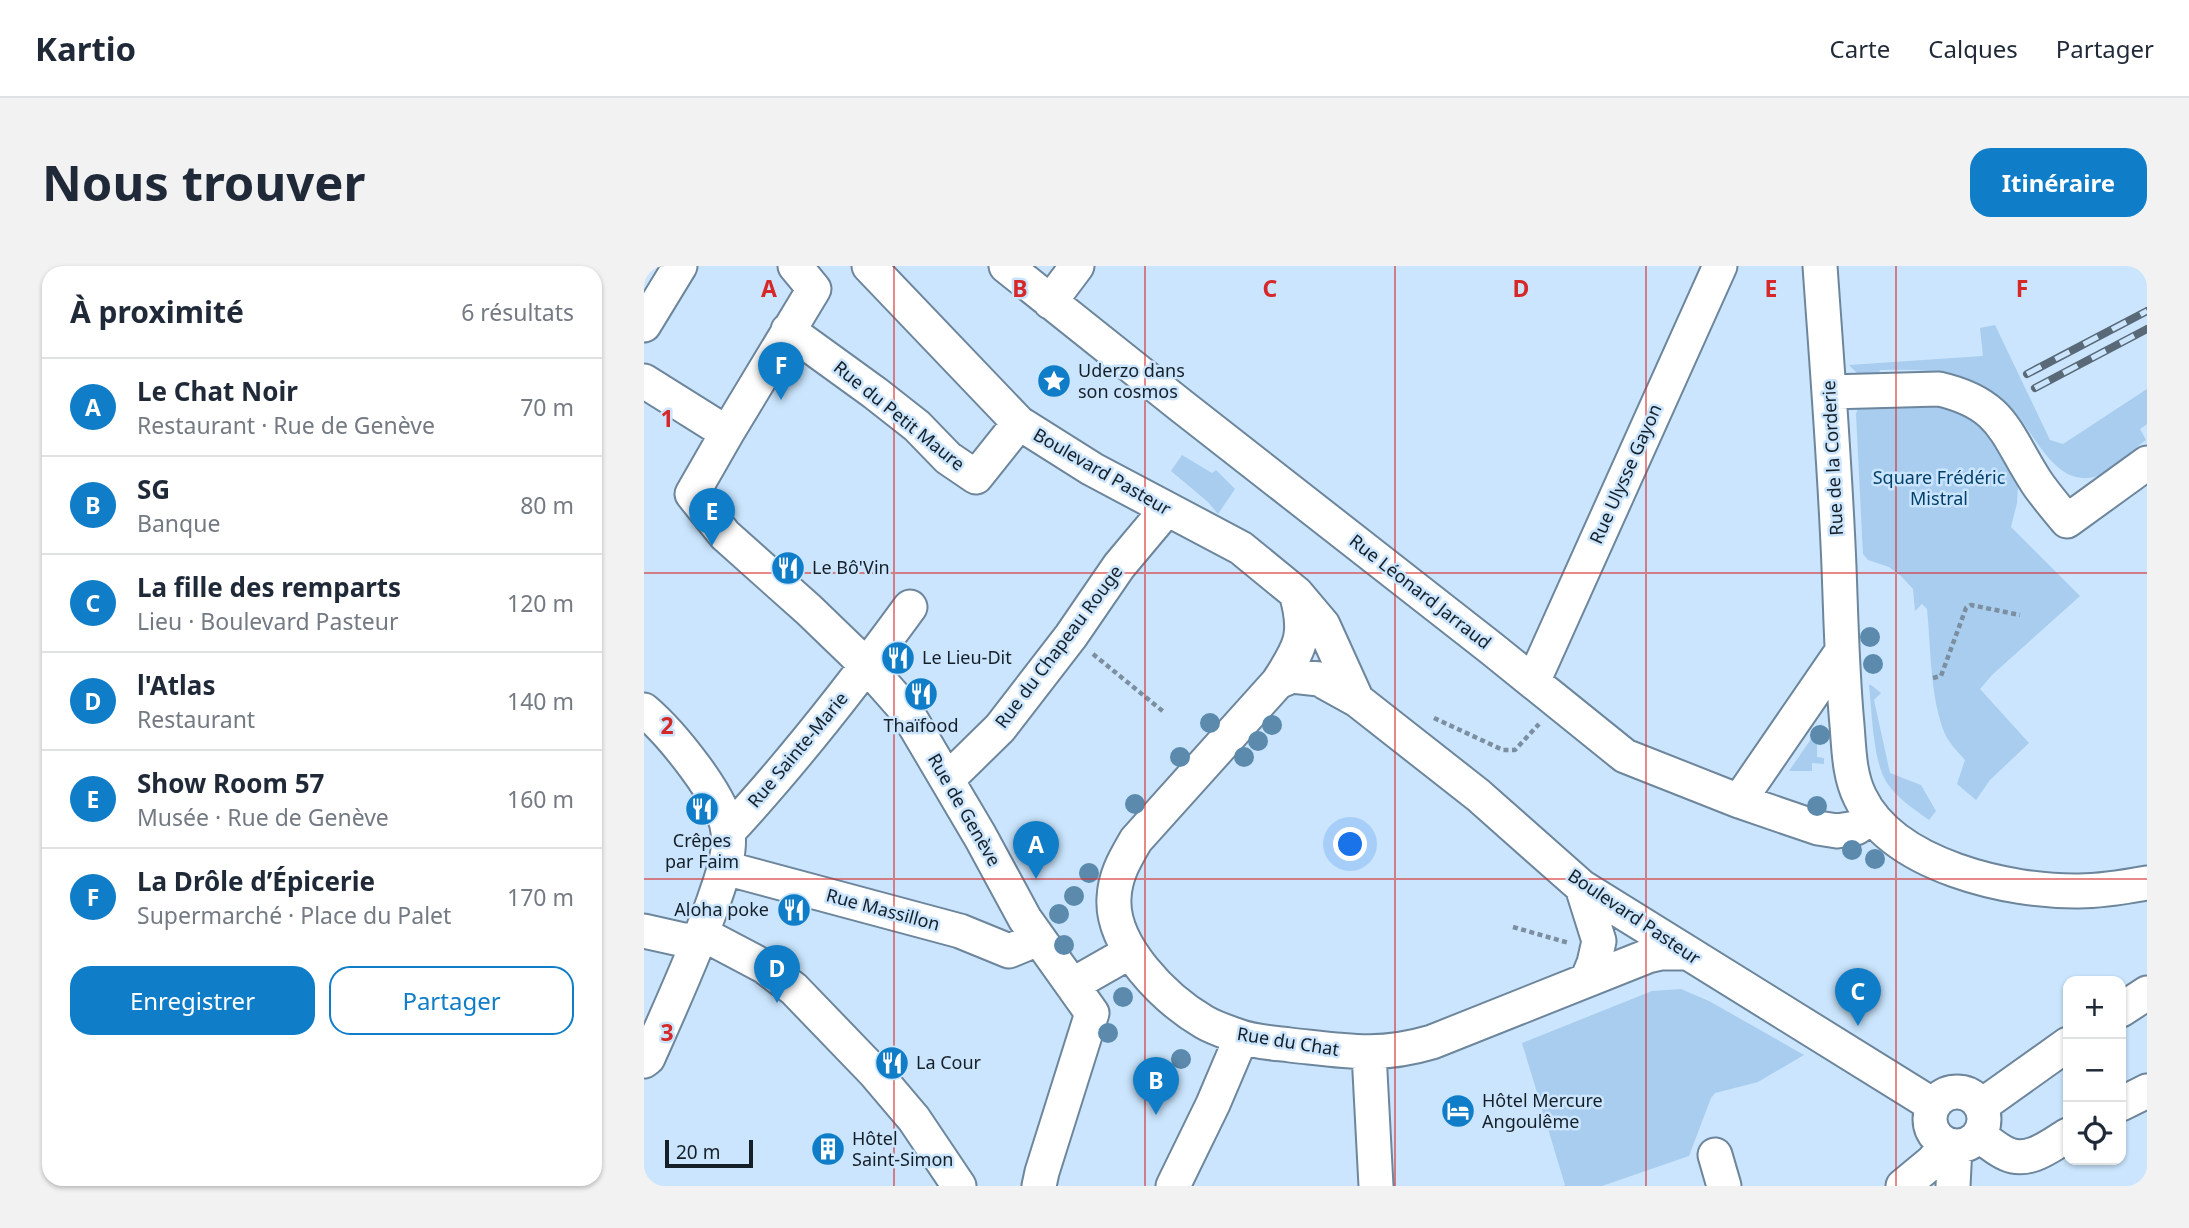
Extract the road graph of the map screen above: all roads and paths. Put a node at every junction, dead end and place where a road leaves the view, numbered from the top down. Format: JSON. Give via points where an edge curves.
{"nodes":[{"id":1,"x":795,"y":266,"type":"edge"},
{"id":2,"x":869,"y":266,"type":"edge"},
{"id":3,"x":1006,"y":266,"type":"edge"},
{"id":4,"x":1077,"y":266,"type":"edge"},
{"id":5,"x":1720,"y":266,"type":"edge"},
{"id":6,"x":1820,"y":266,"type":"edge"},
{"id":7,"x":664,"y":277,"type":"edge"},
{"id":8,"x":1050,"y":302,"type":"junction"},
{"id":9,"x":644,"y":325,"type":"edge"},
{"id":10,"x":788,"y":330,"type":"junction"},
{"id":11,"x":644,"y":382,"type":"edge"},
{"id":12,"x":1829,"y":392,"type":"junction"},
{"id":13,"x":1019,"y":423,"type":"junction"},
{"id":14,"x":713,"y":425,"type":"junction"},
{"id":15,"x":2147,"y":463,"type":"edge"},
{"id":16,"x":1167,"y":510,"type":"junction"},
{"id":17,"x":1296,"y":593,"type":"junction"},
{"id":18,"x":910,"y":607,"type":"dead end"},
{"id":19,"x":2020,"y":615,"type":"dead end"},
{"id":20,"x":1842,"y":651,"type":"junction"},
{"id":21,"x":1094,"y":655,"type":"dead end"},
{"id":22,"x":867,"y":666,"type":"junction"},
{"id":23,"x":1933,"y":678,"type":"dead end"},
{"id":24,"x":1279,"y":682,"type":"junction"},
{"id":25,"x":1533,"y":682,"type":"junction"},
{"id":26,"x":1357,"y":700,"type":"junction"},
{"id":27,"x":1559,"y":702,"type":"junction"},
{"id":28,"x":644,"y":710,"type":"edge"},
{"id":29,"x":1165,"y":713,"type":"dead end"},
{"id":30,"x":1429,"y":716,"type":"dead end"},
{"id":31,"x":947,"y":780,"type":"junction"},
{"id":32,"x":1740,"y":801,"type":"junction"},
{"id":33,"x":1873,"y":817,"type":"junction"},
{"id":34,"x":728,"y":832,"type":"junction"},
{"id":35,"x":725,"y":868,"type":"junction"},
{"id":36,"x":2147,"y":883,"type":"edge"},
{"id":37,"x":1582,"y":887,"type":"junction"},
{"id":38,"x":1513,"y":927,"type":"dead end"},
{"id":39,"x":644,"y":931,"type":"edge"},
{"id":40,"x":1552,"y":938,"type":"dead end"},
{"id":41,"x":1038,"y":939,"type":"junction"},
{"id":42,"x":700,"y":940,"type":"junction"},
{"id":43,"x":1130,"y":952,"type":"junction"},
{"id":44,"x":1685,"y":953,"type":"junction"},
{"id":45,"x":1587,"y":980,"type":"junction"},
{"id":46,"x":1072,"y":985,"type":"junction"},
{"id":47,"x":2147,"y":993,"type":"edge"},
{"id":48,"x":2126,"y":1007,"type":"edge"},
{"id":49,"x":1241,"y":1038,"type":"junction"},
{"id":50,"x":2063,"y":1048,"type":"edge"},
{"id":51,"x":1369,"y":1053,"type":"junction"},
{"id":52,"x":644,"y":1061,"type":"edge"},
{"id":53,"x":2147,"y":1091,"type":"edge"},
{"id":54,"x":2125,"y":1102,"type":"edge"},
{"id":55,"x":1933,"y":1105,"type":"junction"},
{"id":56,"x":1966,"y":1133,"type":"junction"},
{"id":57,"x":2063,"y":1138,"type":"edge"},
{"id":58,"x":959,"y":1186,"type":"edge"},
{"id":59,"x":1039,"y":1186,"type":"edge"},
{"id":60,"x":1173,"y":1186,"type":"edge"},
{"id":61,"x":1376,"y":1186,"type":"edge"},
{"id":62,"x":1903,"y":1186,"type":"edge"},
{"id":63,"x":1954,"y":1186,"type":"edge"}],
"edges":[{"from":1,"to":10,"type":"street","via":[[814,289]]},
{"from":2,"to":13,"type":"street","name":"Boulevard Pasteur"},
{"from":3,"to":8,"type":"street","name":"Rue Léonard Jarraud"},
{"from":4,"to":8,"type":"street"},
{"from":5,"to":25,"type":"street","name":"Rue Ulysse Gayon"},
{"from":6,"to":12,"type":"street","name":"Rue de la Corderie"},
{"from":7,"to":9,"type":"street"},
{"from":8,"to":25,"type":"street","name":"Rue Léonard Jarraud"},
{"from":10,"to":13,"type":"street","name":"Rue du Petit Maure","via":[[875,393],[976,477]]},
{"from":10,"to":14,"type":"street"},
{"from":11,"to":14,"type":"street"},
{"from":12,"to":15,"type":"street","via":[[1939,389],[1983,406],[1996,416],[2037,483],[2067,521]]},
{"from":12,"to":20,"type":"street","name":"Rue de la Corderie"},
{"from":13,"to":16,"type":"street","name":"Boulevard Pasteur"},
{"from":14,"to":22,"type":"street","name":"Rue de Genève","via":[[692,494],[724,535]]},
{"from":16,"to":17,"type":"street","name":"Boulevard Pasteur","via":[[1241,548]]},
{"from":16,"to":31,"type":"street","name":"Rue du Chapeau Rouge","via":[[1119,566],[1000,729]]},
{"from":17,"to":24,"type":"street","via":[[1303,629],[1297,653]]},
{"from":17,"to":26,"type":"street","name":"Boulevard Pasteur","via":[[1323,625]]},
{"from":18,"to":22,"type":"street","name":"Rue Sainte-Marie"},
{"from":19,"to":23,"type":"path","via":[[1971,605],[1966,608],[1941,676]]},
{"from":20,"to":32,"type":"street"},
{"from":20,"to":33,"type":"street","name":"Rue de la Corderie","via":[[1850,761],[1860,798]]},
{"from":21,"to":29,"type":"path"},
{"from":22,"to":31,"type":"street","name":"Rue de Genève","via":[[905,709]]},
{"from":22,"to":34,"type":"street","name":"Rue Sainte-Marie","via":[[772,785]]},
{"from":24,"to":26,"type":"street","name":"Boulevard Pasteur","via":[[1292,676],[1319,679]]},
{"from":24,"to":43,"type":"street","name":"Rue du Chat","via":[[1136,840],[1118,869],[1116,923]]},
{"from":25,"to":27,"type":"street","name":"Rue Léonard Jarraud"},
{"from":26,"to":37,"type":"street","name":"Boulevard Pasteur","via":[[1478,795]]},
{"from":27,"to":30,"type":"path","via":[[1515,750],[1503,750]]},
{"from":27,"to":32,"type":"street","name":"Rue Léonard Jarraud","via":[[1625,756]]},
{"from":28,"to":34,"type":"street","via":[[693,764],[720,808]]},
{"from":31,"to":41,"type":"street","name":"Rue de Genève"},
{"from":32,"to":33,"type":"street","name":"Rue Léonard Jarraud","via":[[1837,831],[1856,828]]},
{"from":33,"to":36,"type":"street","name":"Rue de la Corderie","via":[[1917,854],[1988,880],[2079,891]]},
{"from":34,"to":35,"type":"street"},
{"from":35,"to":41,"type":"street","name":"Rue Massillon","via":[[960,931],[1009,951]]},
{"from":35,"to":42,"type":"street"},
{"from":37,"to":44,"type":"street","name":"Boulevard Pasteur"},
{"from":37,"to":45,"type":"street","via":[[1599,942]]},
{"from":38,"to":40,"type":"path"},
{"from":39,"to":42,"type":"street"},
{"from":41,"to":46,"type":"street","name":"Rue de Genève"},
{"from":42,"to":52,"type":"street"},
{"from":42,"to":58,"type":"street","via":[[714,940],[765,967],[794,989],[914,1119]]},
{"from":43,"to":46,"type":"street"},
{"from":43,"to":49,"type":"street","name":"Rue du Chat","via":[[1162,990],[1203,1022]]},
{"from":44,"to":45,"type":"street","name":"Rue du Chat","via":[[1648,956]]},
{"from":44,"to":55,"type":"street","name":"Boulevard Pasteur"},
{"from":45,"to":51,"type":"street","name":"Rue du Chat","via":[[1432,1042]]},
{"from":46,"to":59,"type":"street","name":"Rue de Genève","via":[[1092,1013]]},
{"from":47,"to":48,"type":"street"},
{"from":49,"to":51,"type":"street","name":"Rue du Chat"},
{"from":49,"to":60,"type":"street"},
{"from":50,"to":56,"type":"street"},
{"from":51,"to":61,"type":"street"},
{"from":53,"to":54,"type":"street"},
{"from":55,"to":56,"type":"street","via":[[1931,1128],[1940,1141]]},
{"from":55,"to":56,"type":"street","via":[[1953,1091],[1969,1094]]},
{"from":56,"to":57,"type":"street","via":[[2018,1157]]},
{"from":56,"to":62,"type":"street"},
{"from":56,"to":63,"type":"street"}]}
